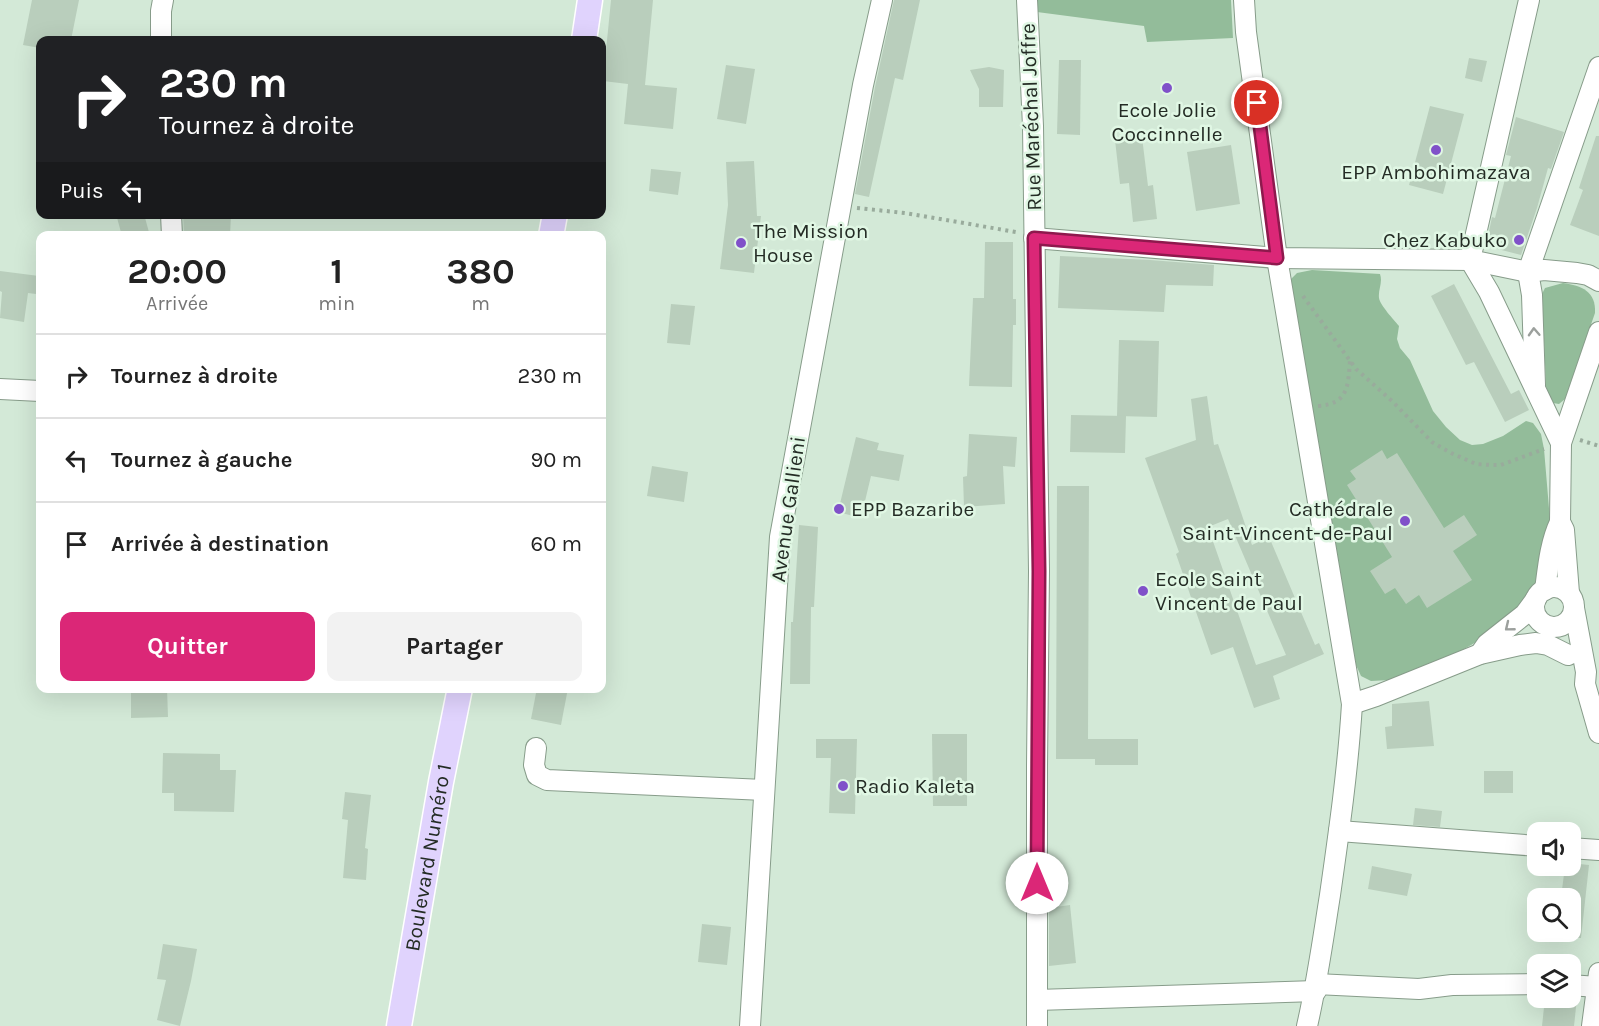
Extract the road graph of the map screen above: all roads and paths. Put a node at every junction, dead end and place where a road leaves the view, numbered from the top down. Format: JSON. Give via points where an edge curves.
{"nodes":[{"id":1,"x":163,"y":0,"type":"edge"},
{"id":2,"x":590,"y":0,"type":"edge"},
{"id":3,"x":882,"y":0,"type":"edge"},
{"id":4,"x":1027,"y":0,"type":"edge"},
{"id":5,"x":1244,"y":0,"type":"edge"},
{"id":6,"x":1528,"y":0,"type":"edge"},
{"id":7,"x":161,"y":36,"type":"edge"},
{"id":8,"x":585,"y":36,"type":"edge"},
{"id":9,"x":1599,"y":67,"type":"edge"},
{"id":10,"x":840,"y":207,"type":"junction"},
{"id":11,"x":1034,"y":238,"type":"junction"},
{"id":12,"x":1277,"y":258,"type":"junction"},
{"id":13,"x":1470,"y":260,"type":"junction"},
{"id":14,"x":1528,"y":273,"type":"junction"},
{"id":15,"x":1599,"y":281,"type":"edge"},
{"id":16,"x":1297,"y":288,"type":"dead end"},
{"id":17,"x":1599,"y":332,"type":"edge"},
{"id":18,"x":1350,"y":359,"type":"junction"},
{"id":19,"x":0,"y":388,"type":"edge"},
{"id":20,"x":1535,"y":390,"type":"junction"},
{"id":21,"x":36,"y":391,"type":"edge"},
{"id":22,"x":1300,"y":401,"type":"junction"},
{"id":23,"x":1561,"y":442,"type":"junction"},
{"id":24,"x":1560,"y":522,"type":"junction"},
{"id":25,"x":1540,"y":594,"type":"junction"},
{"id":26,"x":1571,"y":601,"type":"junction"},
{"id":27,"x":1549,"y":626,"type":"junction"},
{"id":28,"x":1520,"y":645,"type":"junction"},
{"id":29,"x":1480,"y":654,"type":"junction"},
{"id":30,"x":1568,"y":655,"type":"junction"},
{"id":31,"x":1585,"y":684,"type":"junction"},
{"id":32,"x":459,"y":693,"type":"edge"},
{"id":33,"x":1352,"y":704,"type":"junction"},
{"id":34,"x":1599,"y":733,"type":"edge"},
{"id":35,"x":537,"y":748,"type":"dead end"},
{"id":36,"x":764,"y":790,"type":"junction"},
{"id":37,"x":1339,"y":831,"type":"junction"},
{"id":38,"x":1527,"y":845,"type":"edge"},
{"id":39,"x":1581,"y":849,"type":"edge"},
{"id":40,"x":1599,"y":850,"type":"edge"},
{"id":41,"x":1598,"y":980,"type":"edge"},
{"id":42,"x":1581,"y":983,"type":"edge"},
{"id":43,"x":1527,"y":984,"type":"edge"},
{"id":44,"x":1316,"y":988,"type":"junction"},
{"id":45,"x":1037,"y":1000,"type":"junction"},
{"id":46,"x":399,"y":1026,"type":"edge"},
{"id":47,"x":750,"y":1026,"type":"edge"},
{"id":48,"x":1037,"y":1026,"type":"edge"},
{"id":49,"x":1307,"y":1026,"type":"edge"},
{"id":50,"x":1592,"y":1026,"type":"edge"}],
"edges":[{"from":1,"to":7,"type":"street"},
{"from":2,"to":8,"type":"main road"},
{"from":3,"to":10,"type":"street","name":"Avenue Gallieni"},
{"from":4,"to":11,"type":"street","name":"Rue Maréchal Joffre"},
{"from":5,"to":12,"type":"street"},
{"from":6,"to":13,"type":"street"},
{"from":9,"to":14,"type":"street"},
{"from":10,"to":11,"type":"path","via":[[905,213]]},
{"from":10,"to":36,"type":"street","name":"Avenue Gallieni","via":[[780,537]]},
{"from":11,"to":12,"type":"street"},
{"from":11,"to":45,"type":"street","name":"Rue Maréchal Joffre","via":[[1039,571]]},
{"from":12,"to":13,"type":"street"},
{"from":12,"to":22,"type":"street"},
{"from":13,"to":14,"type":"street"},
{"from":13,"to":20,"type":"street"},
{"from":14,"to":15,"type":"street","via":[[1560,271],[1588,275]]},
{"from":20,"to":14,"type":"street","one_way":true},
{"from":16,"to":18,"type":"path"},
{"from":17,"to":23,"type":"street"},
{"from":18,"to":22,"type":"path","via":[[1343,398],[1317,406]]},
{"from":18,"to":23,"type":"path","via":[[1432,442],[1476,464],[1501,465]]},
{"from":19,"to":21,"type":"street"},
{"from":20,"to":23,"type":"street"},
{"from":22,"to":33,"type":"street"},
{"from":23,"to":24,"type":"street"},
{"from":24,"to":25,"type":"street"},
{"from":24,"to":26,"type":"street"},
{"from":25,"to":26,"type":"street","via":[[1557,587]]},
{"from":25,"to":27,"type":"street","via":[[1534,605],[1537,617]]},
{"from":25,"to":29,"type":"street","one_way":true,"via":[[1525,614]]},
{"from":26,"to":27,"type":"street","via":[[1573,613],[1567,622]]},
{"from":26,"to":31,"type":"street"},
{"from":27,"to":28,"type":"street"},
{"from":27,"to":30,"type":"street"},
{"from":28,"to":29,"type":"street"},
{"from":28,"to":30,"type":"street","via":[[1548,645]]},
{"from":29,"to":33,"type":"street"},
{"from":30,"to":31,"type":"street"},
{"from":31,"to":34,"type":"street"},
{"from":32,"to":46,"type":"main road","name":"Boulevard Numéro 1"},
{"from":33,"to":37,"type":"street"},
{"from":35,"to":36,"type":"street","via":[[537,776],[547,780]]},
{"from":36,"to":47,"type":"street","name":"Avenue Gallieni"},
{"from":37,"to":38,"type":"street"},
{"from":37,"to":44,"type":"street"},
{"from":39,"to":40,"type":"street"},
{"from":41,"to":42,"type":"street"},
{"from":41,"to":50,"type":"street"},
{"from":43,"to":44,"type":"street"},
{"from":44,"to":45,"type":"street"},
{"from":44,"to":49,"type":"street"},
{"from":45,"to":48,"type":"street","name":"Rue Maréchal Joffre"}]}
